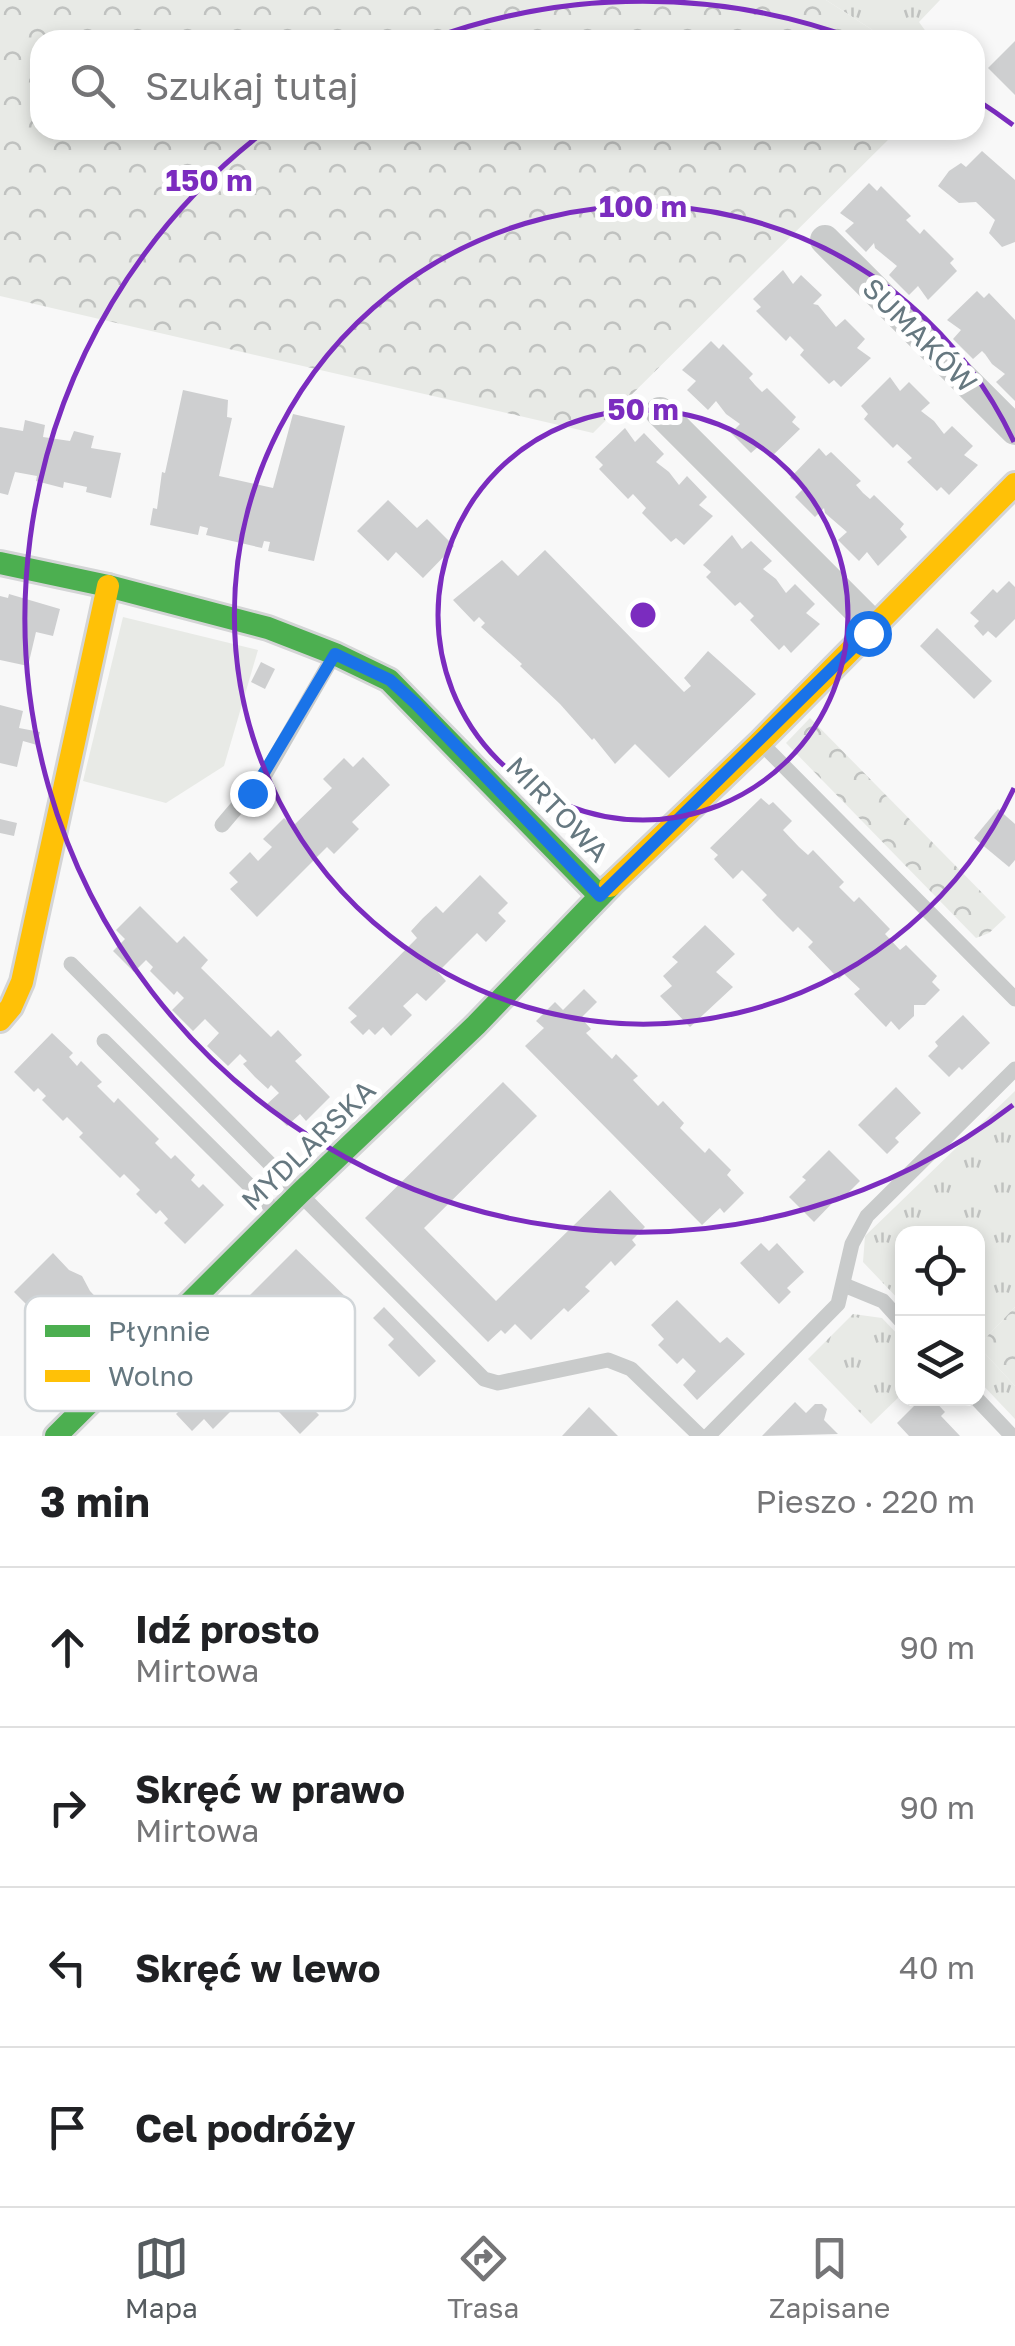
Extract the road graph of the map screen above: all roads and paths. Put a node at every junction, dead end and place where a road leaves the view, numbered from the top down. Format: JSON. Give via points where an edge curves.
{"nodes":[{"id":1,"x":825,"y":240,"type":"dead end"},
{"id":2,"x":660,"y":412,"type":"dead end"},
{"id":3,"x":1015,"y":430,"type":"edge"},
{"id":4,"x":1015,"y":484,"type":"edge"},
{"id":5,"x":0,"y":562,"type":"edge"},
{"id":6,"x":108,"y":586,"type":"junction"},
{"id":7,"x":874,"y":626,"type":"junction"},
{"id":8,"x":335,"y":654,"type":"junction"},
{"id":9,"x":760,"y":742,"type":"junction"},
{"id":10,"x":222,"y":825,"type":"dead end"},
{"id":11,"x":600,"y":896,"type":"junction"},
{"id":12,"x":71,"y":964,"type":"dead end"},
{"id":13,"x":1015,"y":1000,"type":"edge"},
{"id":14,"x":0,"y":1020,"type":"edge"},
{"id":15,"x":104,"y":1041,"type":"dead end"},
{"id":16,"x":1015,"y":1069,"type":"edge"},
{"id":17,"x":299,"y":1194,"type":"junction"},
{"id":18,"x":278,"y":1214,"type":"junction"},
{"id":19,"x":844,"y":1285,"type":"junction"},
{"id":20,"x":196,"y":1296,"type":"edge"},
{"id":21,"x":896,"y":1316,"type":"edge"},
{"id":22,"x":984,"y":1406,"type":"edge"},
{"id":23,"x":81,"y":1411,"type":"edge"},
{"id":24,"x":56,"y":1436,"type":"edge"},
{"id":25,"x":704,"y":1436,"type":"edge"},
{"id":26,"x":1012,"y":1436,"type":"edge"}],
"edges":[{"from":1,"to":3,"type":"street","name":"SUMAKÓW"},
{"from":2,"to":7,"type":"street"},
{"from":4,"to":7,"type":"street","name":"MIRTOWA"},
{"from":5,"to":6,"type":"street","name":"MIRTOWA"},
{"from":6,"to":8,"type":"street","name":"MIRTOWA","via":[[253,624]]},
{"from":6,"to":14,"type":"street","via":[[22,982]]},
{"from":7,"to":9,"type":"street","name":"MIRTOWA"},
{"from":8,"to":10,"type":"lane","via":[[266,773]]},
{"from":8,"to":11,"type":"street","name":"MIRTOWA","via":[[390,680]]},
{"from":9,"to":11,"type":"street","name":"MIRTOWA"},
{"from":9,"to":13,"type":"lane"},
{"from":11,"to":17,"type":"street","name":"MYDLARSKA"},
{"from":12,"to":17,"type":"lane"},
{"from":15,"to":18,"type":"lane"},
{"from":16,"to":19,"type":"lane","via":[[867,1216],[852,1244]]},
{"from":17,"to":18,"type":"street","name":"MYDLARSKA"},
{"from":17,"to":25,"type":"lane","via":[[484,1379],[498,1383],[608,1360],[630,1370]]},
{"from":18,"to":20,"type":"street","name":"MYDLARSKA"},
{"from":19,"to":21,"type":"lane","via":[[883,1302]]},
{"from":19,"to":25,"type":"lane","via":[[838,1304]]},
{"from":22,"to":26,"type":"lane"},
{"from":23,"to":24,"type":"street","name":"MYDLARSKA"}]}
